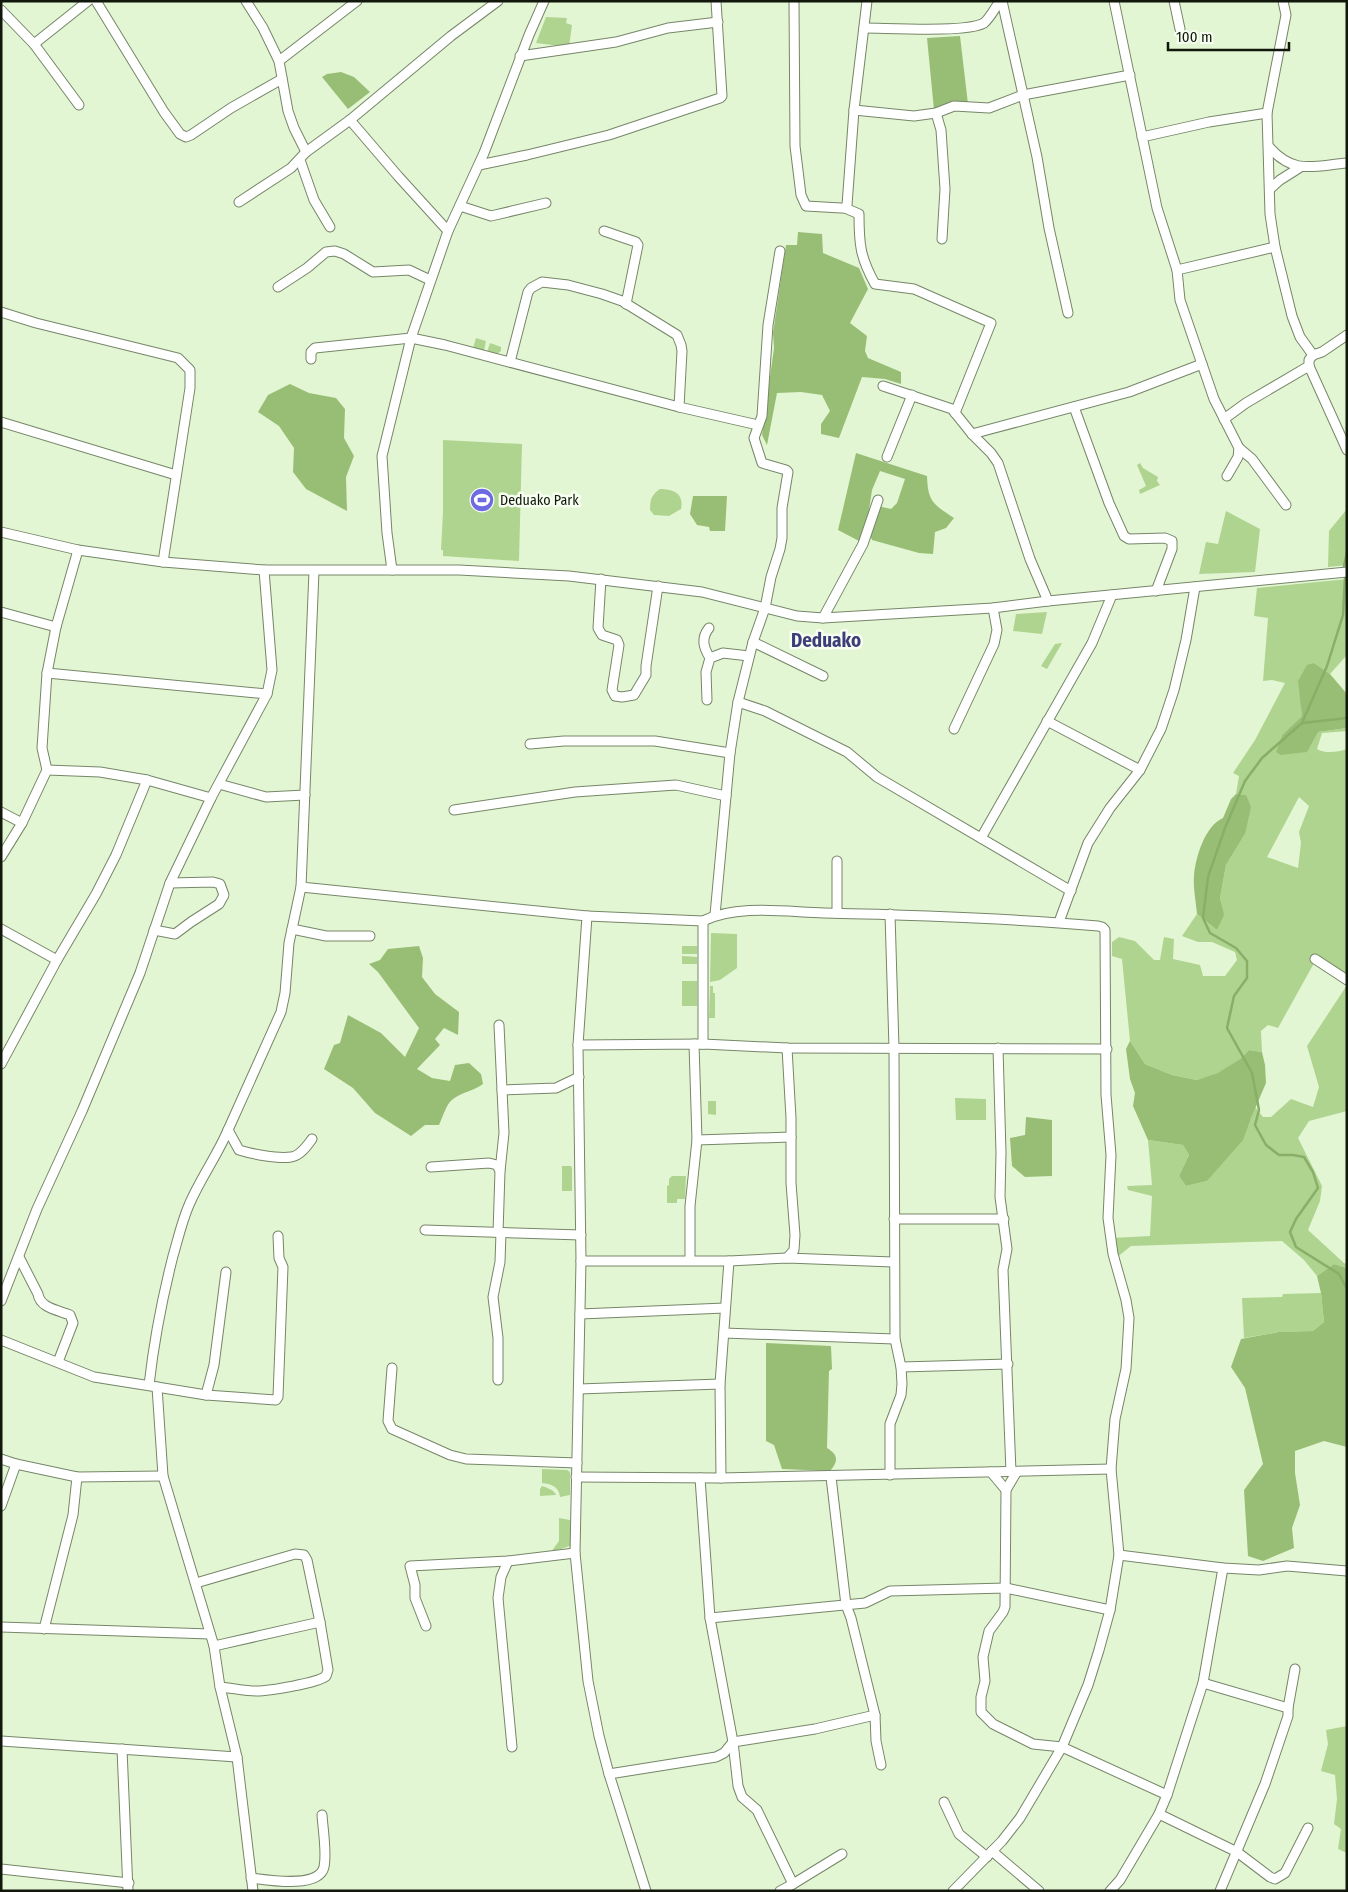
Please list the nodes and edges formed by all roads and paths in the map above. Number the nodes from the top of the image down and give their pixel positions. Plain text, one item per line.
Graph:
1 (88, 1) edge
2 (96, 1) edge
3 (246, 1) edge
4 (357, 1) edge
5 (498, 1) edge
6 (544, 1) edge
7 (716, 1) edge
8 (794, 1) edge
9 (867, 1) edge
10 (1001, 1) edge
11 (1114, 1) edge
12 (1174, 1) edge
13 (1283, 1) edge
14 (1, 10) edge
15 (718, 22) junction
16 (864, 28) junction
17 (1180, 29) dead end
18 (34, 44) junction
19 (520, 56) junction
20 (279, 61) junction
21 (1130, 75) junction
22 (282, 79) junction
23 (1023, 95) junction
24 (79, 105) dead end
25 (854, 110) junction
26 (1267, 113) junction
27 (936, 114) junction
28 (350, 120) junction
29 (1142, 138) junction
30 (1269, 147) junction
31 (306, 152) junction
32 (300, 160) junction
33 (1347, 163) edge
34 (479, 165) junction
35 (1299, 168) junction
36 (1270, 189) junction
37 (239, 202) dead end
38 (546, 203) dead end
39 (460, 206) junction
40 (845, 208) junction
41 (330, 227) dead end
42 (448, 231) junction
43 (604, 231) dead end
44 (942, 240) dead end
45 (1275, 247) junction
46 (780, 251) dead end
47 (1177, 270) junction
48 (430, 280) junction
49 (278, 287) dead end
50 (626, 304) junction
51 (1, 312) edge
52 (1068, 312) dead end
53 (1347, 335) edge
54 (411, 338) junction
55 (1313, 355) junction
56 (310, 359) dead end
57 (510, 362) junction
58 (1202, 364) junction
59 (1309, 366) junction
60 (883, 386) dead end
61 (912, 395) junction
62 (679, 407) junction
63 (1074, 407) junction
64 (956, 413) junction
65 (1224, 419) junction
66 (1, 422) edge
67 (758, 425) junction
68 (972, 434) junction
69 (1239, 448) junction
70 (1347, 450) edge
71 (887, 457) dead end
72 (176, 475) junction
73 (1227, 476) dead end
74 (878, 500) dead end
75 (1286, 505) dead end
76 (1, 532) edge
77 (78, 550) junction
78 (163, 562) junction
79 (264, 570) junction
80 (392, 570) junction
81 (314, 571) junction
82 (1347, 572) edge
83 (601, 579) junction
84 (658, 586) junction
85 (1195, 587) junction
86 (1156, 591) junction
87 (1112, 595) junction
88 (1048, 601) junction
89 (765, 608) junction
90 (993, 608) junction
91 (1, 612) edge
92 (823, 618) junction
93 (56, 627) junction
94 (709, 628) dead end
95 (752, 642) junction
96 (749, 656) junction
97 (710, 658) junction
98 (47, 673) junction
99 (823, 676) dead end
100 (267, 694) junction
101 (707, 700) dead end
102 (738, 702) junction
103 (1047, 720) junction
104 (954, 729) dead end
105 (530, 744) dead end
106 (730, 753) junction
107 (47, 770) junction
108 (1140, 770) junction
109 (147, 780) junction
110 (219, 784) junction
111 (305, 795) junction
112 (726, 796) junction
113 (211, 798) junction
114 (454, 810) dead end
115 (1, 812) edge
116 (22, 823) junction
117 (981, 838) junction
118 (1, 857) edge
119 (837, 861) dead end
120 (170, 883) junction
121 (301, 887) junction
122 (1071, 891) junction
123 (837, 913) junction
124 (890, 914) junction
125 (716, 915) junction
126 (587, 916) junction
127 (703, 921) junction
128 (1059, 922) junction
129 (1, 929) edge
130 (292, 929) junction
131 (154, 930) junction
132 (370, 936) dead end
133 (1315, 959) dead end
134 (57, 960) junction
135 (1347, 980) edge
136 (499, 1025) dead end
137 (699, 1044) junction
138 (578, 1045) junction
139 (788, 1048) junction
140 (894, 1048) junction
141 (998, 1048) junction
142 (1106, 1049) junction
143 (1, 1064) edge
144 (578, 1077) junction
145 (502, 1090) junction
146 (228, 1130) junction
147 (791, 1137) junction
148 (312, 1139) dead end
149 (697, 1140) junction
150 (431, 1167) dead end
151 (500, 1171) junction
152 (894, 1219) junction
153 (1004, 1220) junction
154 (425, 1230) dead end
155 (500, 1233) junction
156 (581, 1235) junction
157 (278, 1236) dead end
158 (19, 1256) junction
159 (787, 1258) junction
160 (690, 1260) junction
161 (581, 1261) junction
162 (729, 1261) junction
163 (894, 1262) junction
164 (226, 1272) dead end
165 (1, 1301) edge
166 (725, 1308) junction
167 (580, 1314) junction
168 (724, 1333) junction
169 (895, 1339) junction
170 (1, 1340) edge
171 (58, 1362) junction
172 (1008, 1364) junction
173 (901, 1367) junction
174 (392, 1368) dead end
175 (498, 1380) dead end
176 (720, 1384) junction
177 (153, 1386) junction
178 (578, 1389) junction
179 (206, 1395) junction
180 (1, 1459) edge
181 (576, 1463) junction
182 (16, 1464) junction
183 (1111, 1470) junction
184 (991, 1472) junction
185 (1014, 1472) junction
186 (890, 1475) junction
187 (164, 1476) junction
188 (77, 1477) junction
189 (576, 1477) junction
190 (831, 1477) junction
191 (700, 1478) junction
192 (721, 1478) junction
193 (1006, 1490) junction
194 (1, 1506) edge
195 (575, 1554) junction
196 (1120, 1555) junction
197 (508, 1561) junction
198 (1223, 1568) junction
199 (1347, 1571) edge
200 (196, 1583) junction
201 (1006, 1588) junction
202 (846, 1604) junction
203 (1110, 1610) junction
204 (710, 1618) junction
205 (320, 1622) junction
206 (426, 1626) dead end
207 (1, 1627) edge
208 (44, 1628) junction
209 (210, 1634) junction
210 (214, 1646) junction
211 (1296, 1669) dead end
212 (1203, 1683) junction
213 (220, 1687) junction
214 (1288, 1708) junction
215 (875, 1714) junction
216 (1, 1740) edge
217 (733, 1742) junction
218 (512, 1747) dead end
219 (1062, 1747) junction
220 (122, 1749) junction
221 (238, 1757) junction
222 (881, 1764) dead end
223 (609, 1774) junction
224 (1168, 1795) junction
225 (944, 1802) dead end
226 (1159, 1814) junction
227 (322, 1816) dead end
228 (1308, 1828) dead end
229 (1237, 1852) junction
230 (842, 1854) dead end
231 (990, 1854) junction
232 (1, 1869) edge
233 (251, 1878) junction
234 (793, 1884) junction
235 (129, 1887) edge
236 (253, 1891) edge
237 (646, 1891) edge
238 (780, 1891) edge
239 (954, 1891) edge
240 (1039, 1891) edge
241 (1110, 1891) edge
242 (1220, 1891) edge

1 - 18 street
2 - 22 street
3 - 20 street
4 - 20 street
5 - 28 street
6 - 19 street
7 - 15 street
8 - 40 street
9 - 16 street
10 - 16 street
10 - 23 street
11 - 21 street
12 - 17 street
13 - 26 street
14 - 18 street
15 - 19 street
15 - 34 street
16 - 25 street
18 - 24 street
19 - 34 street
20 - 22 street
21 - 23 street
21 - 29 street
22 - 31 street
23 - 27 street
23 - 52 street
25 - 27 street
25 - 40 street
26 - 29 street
26 - 30 street
27 - 44 street
28 - 31 street
28 - 42 street
29 - 47 street
30 - 35 street
30 - 36 street
31 - 32 street
32 - 37 street
32 - 41 street
33 - 35 street
34 - 39 street
35 - 36 street
36 - 45 street
38 - 39 street
39 - 42 street
40 - 64 street
42 - 48 street
43 - 50 street
45 - 47 street
45 - 55 street
46 - 67 street
47 - 58 street
48 - 49 street
48 - 54 street
50 - 57 street
50 - 62 street
51 - 72 street
53 - 55 street
54 - 56 street
54 - 57 street
54 - 80 street
55 - 59 street
57 - 62 street
58 - 63 street
58 - 65 street
59 - 65 street
59 - 70 street
60 - 61 street
61 - 64 street
61 - 71 street
62 - 67 street
63 - 68 street
63 - 86 street
64 - 68 street
65 - 69 street
66 - 72 street
67 - 89 street
68 - 88 street
69 - 73 street
69 - 75 street
72 - 78 street
74 - 92 street
76 - 77 street
77 - 78 street
77 - 93 street
78 - 79 street
79 - 81 street
79 - 100 street
80 - 81 street
80 - 83 street
81 - 111 street
82 - 85 street
83 - 84 street
83 - 84 street
84 - 89 street
85 - 86 street
85 - 108 street
86 - 87 street
87 - 88 street
87 - 103 street
88 - 90 street
89 - 92 street
89 - 95 street
90 - 92 street
90 - 104 street
91 - 93 street
93 - 98 street
94 - 97 street
95 - 96 street
95 - 99 street
96 - 97 street
96 - 102 street
97 - 101 street
98 - 100 street
98 - 107 street
100 - 110 street
102 - 106 street
102 - 117 street
103 - 108 street
103 - 117 street
105 - 106 street
106 - 112 street
107 - 109 street
107 - 116 street
108 - 122 street
109 - 113 street
109 - 134 street
110 - 111 street
110 - 113 street
111 - 121 street
112 - 114 street
112 - 125 street
113 - 120 street
115 - 116 street
116 - 118 street
117 - 122 street
119 - 123 street
120 - 131 street
120 - 131 street
121 - 126 street
121 - 130 street
122 - 128 street
123 - 124 street
123 - 125 street
124 - 128 street
124 - 140 street
125 - 127 street
126 - 127 street
126 - 138 street
127 - 137 street
128 - 142 street
129 - 134 street
130 - 132 street
130 - 146 street
131 - 158 street
133 - 135 street
134 - 143 street
136 - 145 street
137 - 138 street
137 - 139 street
137 - 149 street
138 - 144 street
139 - 140 street
139 - 147 street
140 - 141 street
140 - 152 street
141 - 142 street
141 - 153 street
142 - 183 street
144 - 145 street
144 - 156 street
145 - 151 street
146 - 148 street
146 - 177 street
147 - 149 street
147 - 159 street
149 - 160 street
150 - 151 street
151 - 155 street
152 - 153 street
152 - 163 street
153 - 172 street
154 - 155 street
155 - 156 street
155 - 175 street
156 - 161 street
157 - 179 street
158 - 165 street
158 - 171 street
159 - 162 street
159 - 163 street
160 - 161 street
160 - 162 street
161 - 167 street
162 - 166 street
163 - 169 street
164 - 179 street
166 - 167 street
166 - 168 street
167 - 178 street
168 - 169 street
168 - 176 street
169 - 173 street
170 - 171 street
171 - 177 street
172 - 173 street
172 - 185 street
173 - 186 street
174 - 181 street
176 - 178 street
176 - 192 street
177 - 179 street
177 - 187 street
178 - 181 street
180 - 182 street
181 - 189 street
182 - 188 street
182 - 194 street
183 - 185 street
183 - 196 street
184 - 185 street
184 - 186 street
184 - 193 street
185 - 193 street
186 - 190 street
187 - 188 street
187 - 200 street
188 - 208 street
189 - 191 street
189 - 195 street
190 - 192 street
190 - 202 street
191 - 192 street
191 - 204 street
193 - 201 street
195 - 197 street
195 - 223 street
196 - 198 street
196 - 203 street
197 - 206 street
197 - 218 street
198 - 199 street
198 - 212 street
200 - 205 street
200 - 209 street
201 - 202 street
201 - 203 street
201 - 219 street
202 - 204 street
202 - 215 street
203 - 219 street
204 - 217 street
205 - 210 street
205 - 213 street
207 - 208 street
208 - 209 street
209 - 210 street
210 - 213 street
211 - 214 street
212 - 214 street
212 - 224 street
213 - 221 street
214 - 229 street
215 - 217 street
215 - 222 street
216 - 220 street
217 - 223 street
217 - 234 street
219 - 224 street
219 - 231 street
220 - 221 street
220 - 235 street
221 - 233 street
223 - 237 street
224 - 226 street
225 - 231 street
226 - 229 street
226 - 241 street
227 - 233 street
228 - 229 street
229 - 242 street
230 - 234 street
231 - 239 street
231 - 240 street
232 - 235 street
233 - 236 street
234 - 238 street

